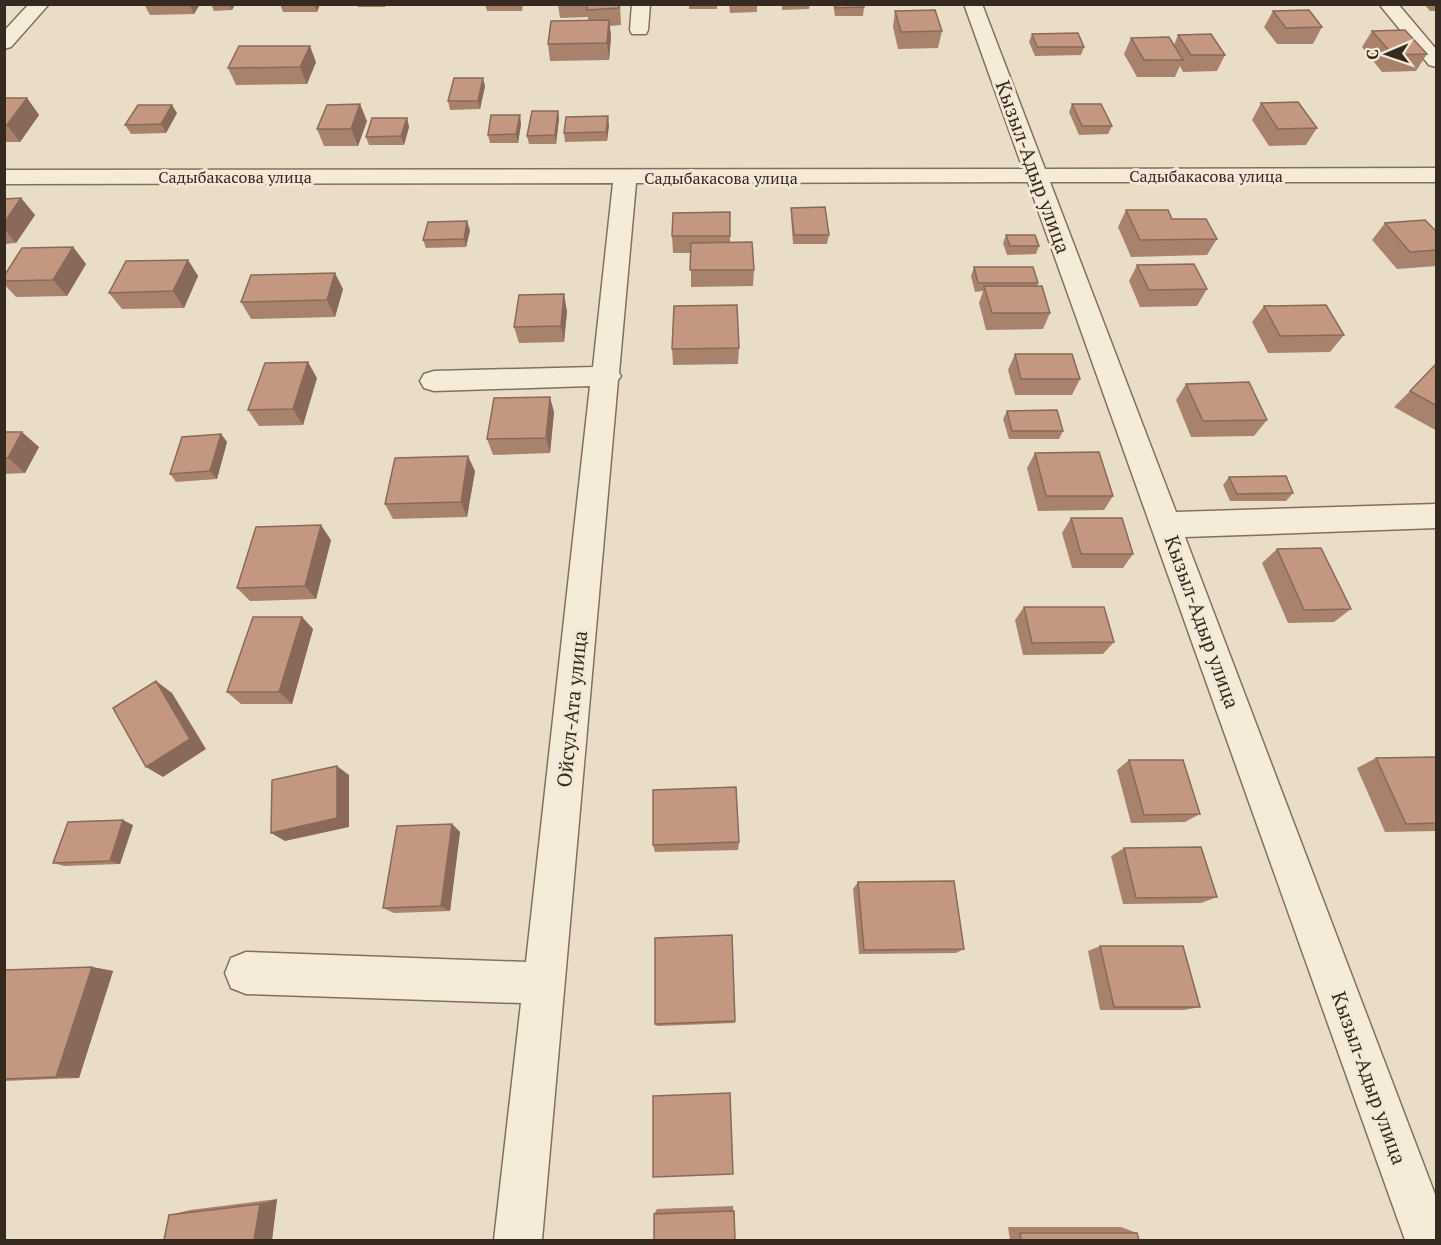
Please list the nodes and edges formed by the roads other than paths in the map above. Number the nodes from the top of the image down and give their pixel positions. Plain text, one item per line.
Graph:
1 (40, 4) edge
2 (641, 4) edge
3 (973, 4) edge
4 (1388, 4) edge
5 (639, 30) dead end
6 (4, 43) edge
7 (1437, 61) edge
8 (1437, 175) edge
9 (4, 177) edge
10 (1036, 177) junction
11 (625, 178) junction
12 (607, 376) junction
13 (434, 381) dead end
14 (1437, 516) edge
15 (1166, 525) junction
16 (246, 973) dead end
17 (544, 983) junction
18 (518, 1240) edge
19 (1429, 1240) edge

1 - 6 street
2 - 5 street
3 - 10 street, Кызыл-Адыр улица
4 - 7 street
8 - 10 street, Садыбакасова улица
9 - 11 street, Садыбакасова улица
10 - 11 street, Садыбакасова улица
10 - 15 street, Кызыл-Адыр улица
11 - 12 street, Ойсул-Ата улица
12 - 13 street
12 - 17 street, Ойсул-Ата улица
14 - 15 street
15 - 19 street, Кызыл-Адыр улица
16 - 17 street
17 - 18 street, Ойсул-Ата улица

